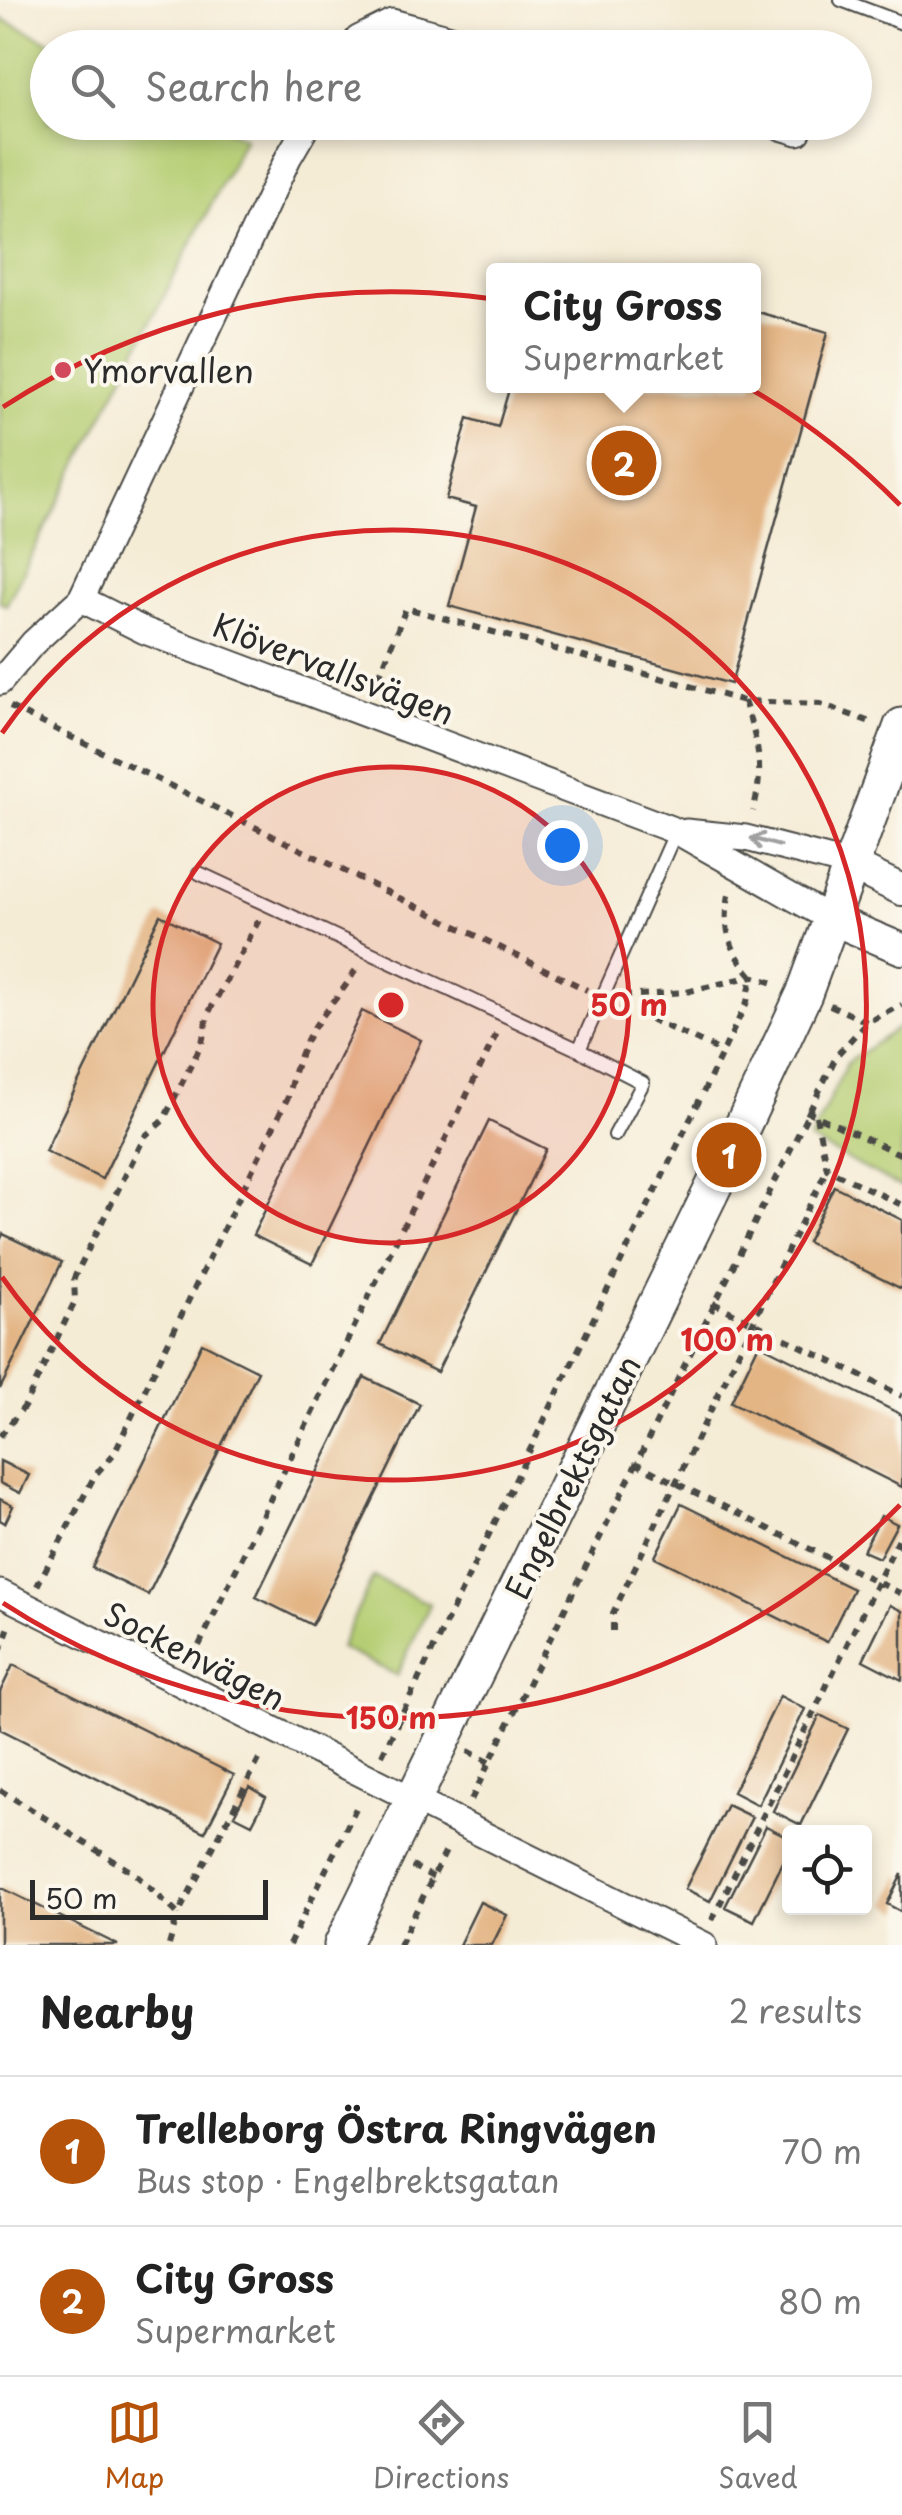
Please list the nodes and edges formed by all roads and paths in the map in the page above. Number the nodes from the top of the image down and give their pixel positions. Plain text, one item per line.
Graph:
1 (842, 0) edge
2 (902, 24) edge
3 (376, 30) edge
4 (421, 30) edge
5 (298, 140) edge
6 (81, 599) junction
7 (0, 682) edge
8 (744, 701) junction
9 (0, 702) edge
10 (364, 714) junction
11 (901, 730) edge
12 (676, 831) junction
13 (746, 838) junction
14 (736, 864) junction
15 (851, 865) junction
16 (199, 873) dead end
17 (902, 890) edge
18 (267, 905) junction
19 (831, 919) junction
20 (902, 949) edge
21 (364, 952) junction
22 (752, 976) junction
23 (804, 994) junction
24 (602, 997) junction
25 (902, 1005) edge
26 (506, 1017) junction
27 (867, 1022) junction
28 (578, 1050) junction
29 (723, 1052) junction
30 (806, 1111) junction
31 (816, 1116) junction
32 (615, 1136) dead end
33 (902, 1155) edge
34 (828, 1169) junction
35 (902, 1205) edge
36 (640, 1223) junction
37 (650, 1228) dead end
38 (713, 1303) junction
39 (754, 1323) junction
40 (902, 1396) edge
41 (0, 1436) edge
42 (635, 1462) junction
43 (676, 1482) junction
44 (902, 1532) edge
45 (878, 1582) junction
46 (0, 1593) edge
47 (902, 1594) edge
48 (28, 1604) junction
49 (614, 1630) dead end
50 (181, 1684) junction
51 (274, 1732) junction
52 (370, 1780) junction
53 (0, 1790) edge
54 (413, 1802) junction
55 (459, 1824) junction
56 (178, 1914) junction
57 (702, 1944) edge
58 (169, 1945) edge
59 (289, 1945) edge
60 (342, 1945) edge
61 (400, 1945) edge

1 - 2 lane
3 - 4 street
5 - 6 street
6 - 7 street
6 - 10 street, Klövervallsvägen
8 - 10 path
8 - 11 path
8 - 13 path
9 - 24 path
10 - 12 street, Klövervallsvägen
11 - 15 main road, Engelbrektsgatan
12 - 13 street, Klövervallsvägen
12 - 14 street, Klövervallsvägen
12 - 24 lane
15 -> 13 street, Klövervallsvägen
14 - 19 street, Klövervallsvägen
14 - 22 path
15 - 17 street
15 - 19 main road, Engelbrektsgatan
16 - 18 lane
18 - 21 lane
18 - 41 path
19 - 20 street
19 - 23 main road, Engelbrektsgatan
21 - 26 lane
21 - 48 path
22 - 23 path
22 - 24 path
22 - 29 path
23 - 27 path
23 - 54 main road, Engelbrektsgatan
24 - 28 lane
24 - 29 path
25 - 27 path
26 - 28 lane
26 - 50 path
27 - 30 path
28 - 32 lane
29 - 36 path
30 - 31 path
30 - 38 path
31 - 33 path
31 - 34 path
34 - 35 path
34 - 39 path
36 - 37 path
36 - 52 path
38 - 39 path
38 - 42 path
39 - 40 path
39 - 43 path
42 - 43 path
42 - 55 path
43 - 45 path
43 - 49 path
44 - 45 path
45 - 47 path
45 - 57 path
46 - 48 street, Sockenvägen
48 - 50 street, Sockenvägen
50 - 51 street, Sockenvägen
51 - 52 street, Sockenvägen
51 - 56 path
52 - 54 street, Sockenvägen
52 - 59 path
53 - 56 path
54 - 55 street, Sockenvägen
54 - 60 main road, Engelbrektsgatan
55 - 57 street, Sockenvägen
55 - 61 path
56 - 58 path

